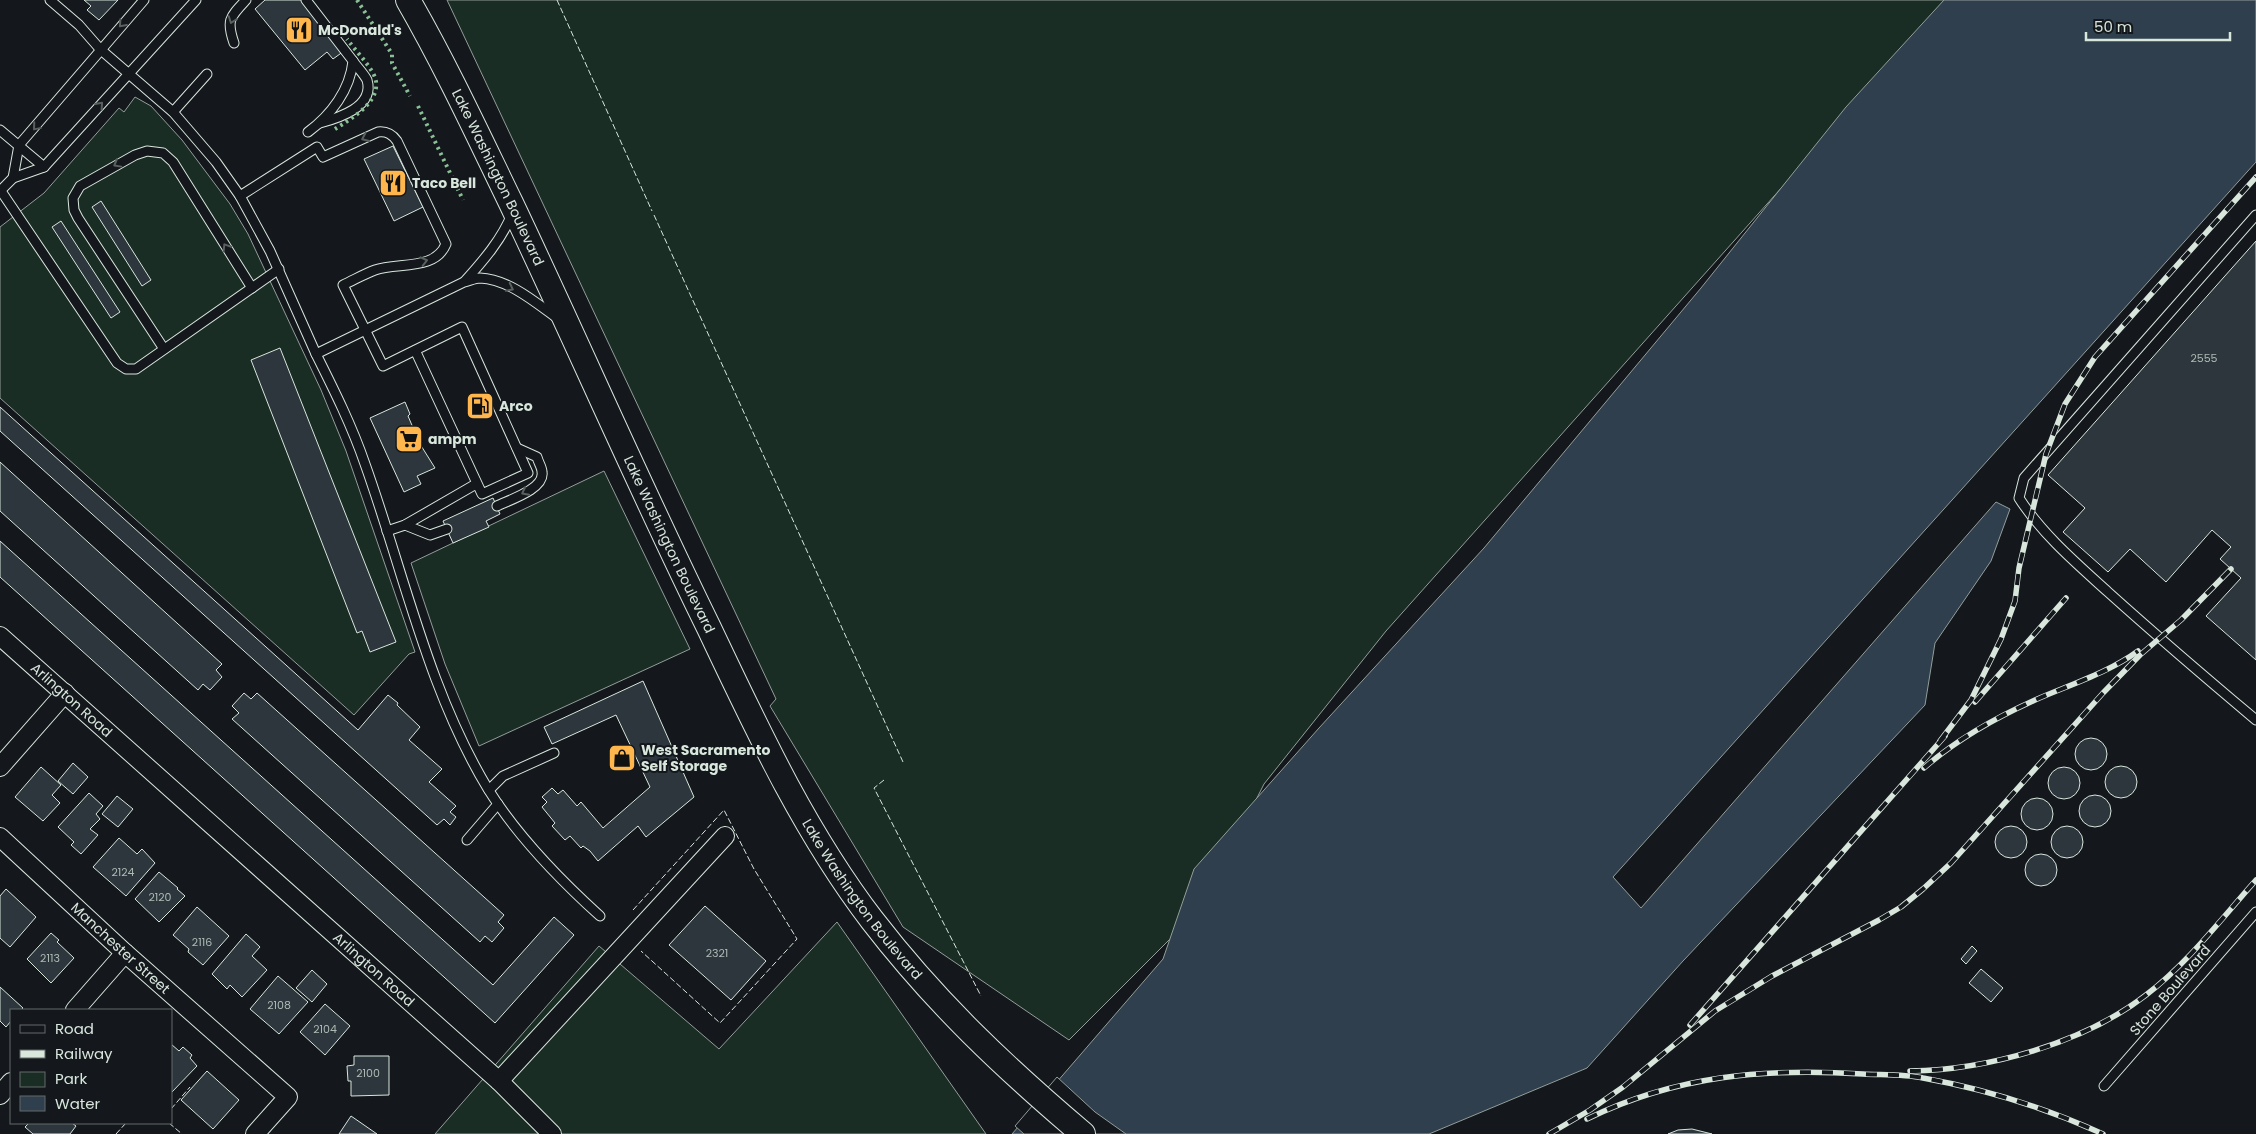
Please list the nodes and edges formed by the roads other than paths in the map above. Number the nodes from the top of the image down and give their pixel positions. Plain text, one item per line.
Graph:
1 (50, 0) edge
2 (144, 0) edge
3 (196, 0) edge
4 (246, 0) edge
5 (306, 0) edge
6 (408, 0) edge
7 (234, 43) dead end
8 (100, 49) junction
9 (353, 61) junction
10 (128, 73) junction
11 (207, 74) dead end
12 (173, 112) junction
13 (320, 123) junction
14 (0, 130) edge
15 (308, 132) dead end
16 (20, 145) junction
17 (44, 167) junction
18 (13, 178) junction
19 (0, 191) edge
20 (240, 196) junction
21 (514, 209) junction
22 (2256, 215) edge
23 (279, 269) junction
24 (464, 282) junction
25 (252, 288) junction
26 (569, 327) junction
27 (366, 329) junction
28 (164, 349) junction
29 (415, 350) junction
30 (316, 354) junction
31 (517, 448) junction
32 (476, 484) junction
33 (497, 506) dead end
34 (405, 525) junction
35 (447, 529) dead end
36 (387, 531) junction
37 (0, 636) edge
38 (65, 694) junction
39 (2256, 720) edge
40 (554, 753) dead end
41 (0, 767) edge
42 (489, 790) junction
43 (498, 804) junction
44 (725, 836) dead end
45 (0, 837) edge
46 (467, 840) dead end
47 (2256, 912) edge
48 (600, 916) dead end
49 (125, 953) junction
50 (76, 1009) edge
51 (499, 1081) junction
52 (10, 1083) edge
53 (2104, 1086) dead end
54 (0, 1095) edge
55 (255, 1134) edge
56 (552, 1134) edge
57 (1083, 1134) edge

1 - 8 lane
2 -> 8 lane
3 - 10 lane
4 -> 7 lane
5 - 9 lane
6 - 21 main road, Lake Washington Boulevard
8 - 10 lane
8 -> 16 lane
9 - 13 lane
9 - 13 lane
10 - 12 lane
17 -> 10 lane
11 - 12 lane
12 - 20 lane
13 - 15 lane
14 - 16 lane
16 - 17 lane
16 - 18 lane
17 - 18 lane
18 - 19 lane
19 - 28 lane
20 - 23 lane
27 -> 20 lane
21 - 24 lane
21 - 26 main road, Lake Washington Boulevard
22 - 39 lane
23 - 25 lane
23 - 30 lane
24 -> 26 lane
24 - 27 lane
25 - 28 lane
25 -> 28 lane
26 - 57 main road, Lake Washington Boulevard
27 - 29 lane
27 - 30 lane
29 - 31 lane
29 - 32 lane
30 - 36 lane
31 - 32 lane
31 -> 33 lane
32 - 34 lane
34 - 35 lane
34 - 36 lane
36 - 42 lane
37 - 38 street, Arlington Road
38 - 41 street
38 - 51 street, Arlington Road
40 - 42 lane
42 - 43 lane
43 - 46 lane
43 - 48 lane
44 - 51 street
45 - 49 street, Manchester Street
47 - 53 lane, Stone Boulevard
49 - 50 street
49 - 55 street, Manchester Street
51 - 56 street, Arlington Road
52 - 54 street

